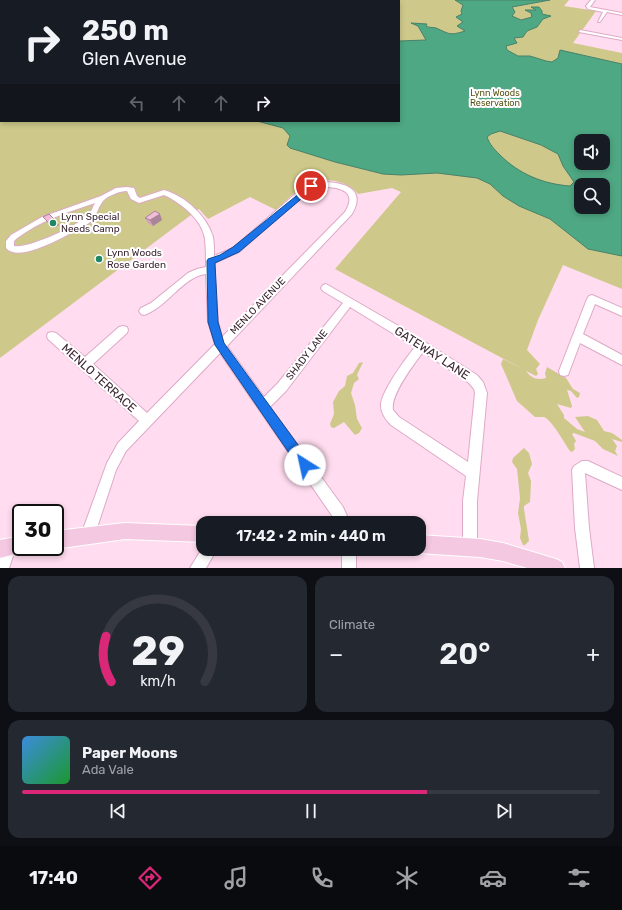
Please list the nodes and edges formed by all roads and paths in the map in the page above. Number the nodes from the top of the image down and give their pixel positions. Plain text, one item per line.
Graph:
1 (593, 0) edge
2 (605, 12) junction
3 (622, 14) edge
4 (598, 21) dead end
5 (580, 31) dead end
6 (621, 39) edge
7 (617, 44) dead end
8 (101, 198) junction
9 (211, 265) junction
10 (326, 288) dead end
11 (349, 302) junction
12 (144, 311) dead end
13 (622, 312) edge
14 (123, 330) dead end
15 (52, 336) dead end
16 (577, 336) junction
17 (220, 345) junction
18 (422, 346) junction
19 (622, 360) edge
20 (85, 364) junction
21 (564, 371) dead end
22 (263, 406) junction
23 (147, 421) junction
24 (472, 472) junction
25 (622, 484) edge
26 (340, 516) edge
27 (196, 534) edge
28 (88, 535) junction
29 (64, 539) edge
30 (426, 544) edge
31 (10, 547) edge
32 (470, 547) junction
33 (205, 556) edge
34 (349, 556) edge
35 (2, 568) edge
36 (197, 568) edge
37 (349, 568) edge
38 (556, 568) edge
39 (587, 568) edge

1 - 2 street
2 - 3 street
2 - 4 street
5 - 6 street
6 - 7 street
8 - 8 street
8 - 9 street
9 - 12 street
9 - 17 street
9 - 17 street, MENLO AVENUE
10 - 11 street, GATEWAY LANE
11 - 18 street, GATEWAY LANE
11 - 22 street, SHADY LANE
13 - 16 street
14 - 20 street
15 - 20 street, MENLO TERRACE
16 - 19 street
16 - 21 street
17 - 22 street
17 - 23 street, MENLO AVENUE
18 - 24 street, GATEWAY LANE
18 - 24 street
20 - 23 street, MENLO TERRACE
22 - 26 street
23 - 28 street, MENLO AVENUE
24 - 32 street, GATEWAY LANE
25 - 39 street
27 - 28 main road
28 - 29 main road
30 - 32 main road
31 - 35 street
32 - 38 main road
33 - 36 street
34 - 37 street

